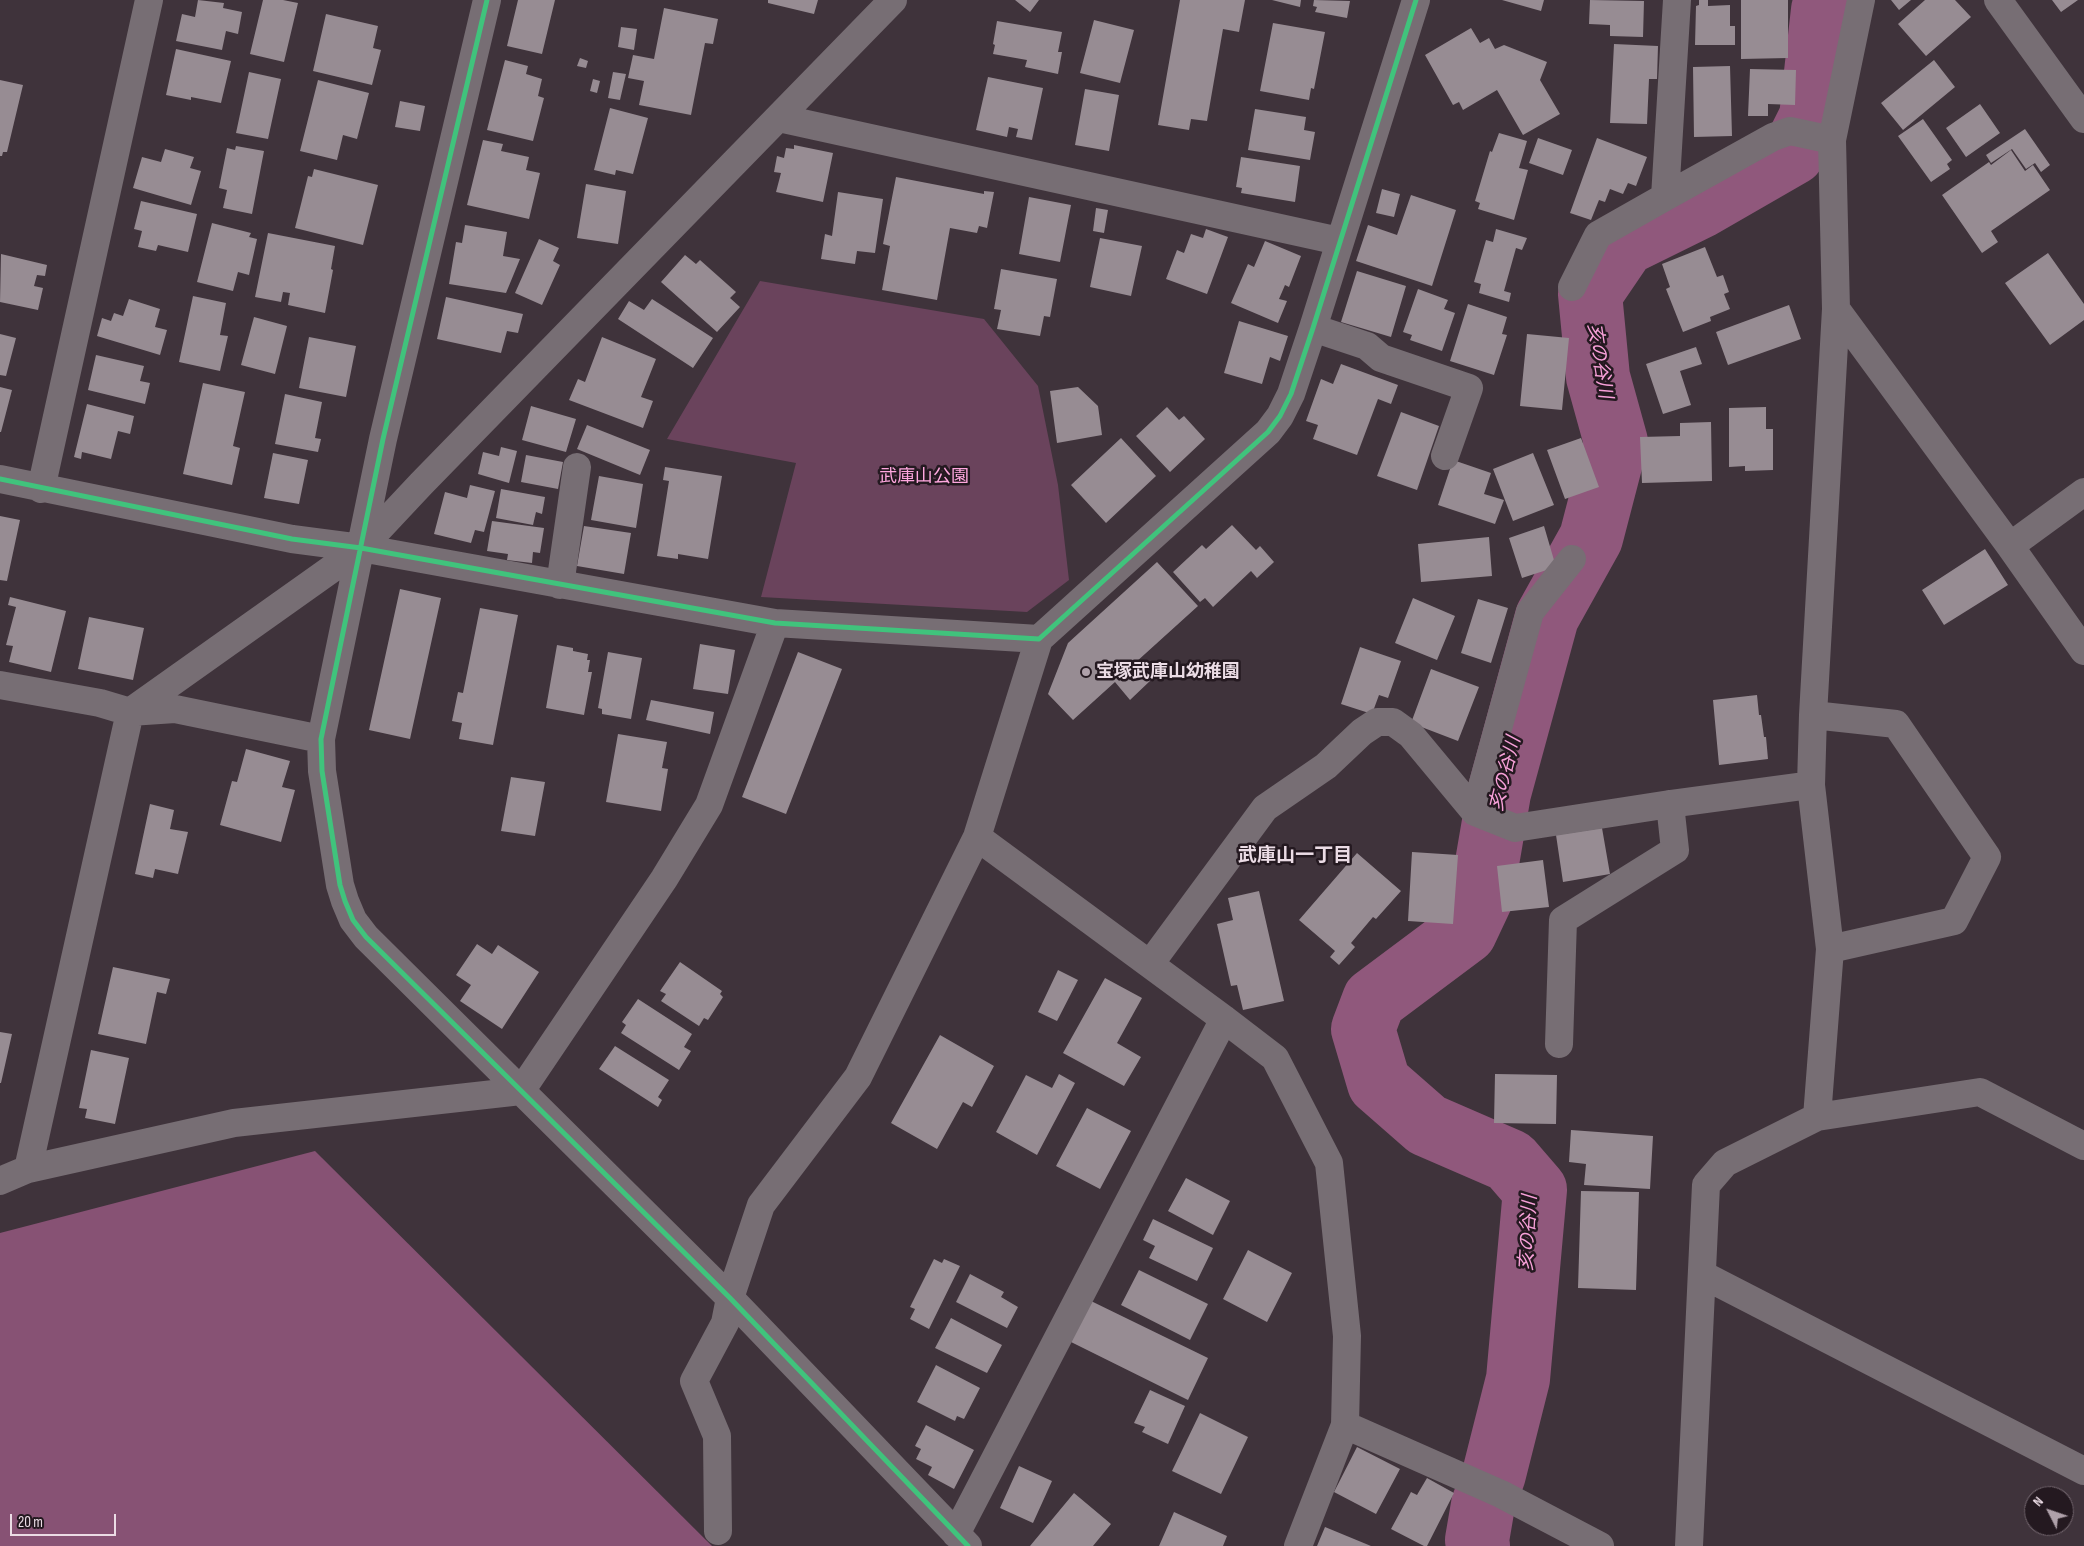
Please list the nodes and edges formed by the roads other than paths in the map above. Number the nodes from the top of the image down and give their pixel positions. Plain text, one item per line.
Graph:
1 (149, 0) edge
2 (487, 0) edge
3 (894, 0) edge
4 (1416, 0) edge
5 (1677, 0) edge
6 (1861, 0) edge
7 (1998, 0) edge
8 (779, 118) junction
9 (2084, 119) edge
10 (1825, 139) junction
11 (1665, 197) junction
12 (1339, 241) junction
13 (1572, 288) dead end
14 (1836, 309) junction
15 (1313, 328) junction
16 (1445, 456) dead end
17 (577, 466) dead end
18 (0, 479) edge
19 (41, 489) junction
20 (2084, 492) edge
21 (2010, 546) junction
22 (361, 548) junction
23 (1572, 559) dead end
24 (560, 585) junction
25 (775, 623) junction
26 (1039, 639) junction
27 (2084, 651) edge
28 (0, 685) edge
29 (130, 712) junction
30 (1813, 715) junction
31 (321, 739) junction
32 (1811, 785) junction
33 (1670, 804) junction
34 (1475, 812) junction
35 (977, 837) junction
36 (1830, 949) junction
37 (1150, 964) junction
38 (1224, 1018) junction
39 (1559, 1044) dead end
40 (521, 1092) junction
41 (1817, 1117) junction
42 (2084, 1146) edge
43 (28, 1169) junction
44 (0, 1181) edge
45 (1703, 1275) junction
46 (730, 1298) junction
47 (1346, 1425) junction
48 (2084, 1471) edge
49 (718, 1531) dead end
50 (962, 1540) edge
51 (1298, 1546) edge
52 (1600, 1546) edge
53 (1689, 1546) edge

1 - 19 street
2 - 22 street
3 - 8 street
4 - 12 street
5 - 11 street
6 - 10 street
7 - 9 street
8 - 12 street
8 - 22 street
10 - 11 street
10 - 14 street
11 - 13 street
12 - 15 street
14 - 21 street
14 - 30 street
15 - 16 street
15 - 26 street
17 - 24 street
18 - 19 street
19 - 22 street
20 - 21 street
21 - 27 street
22 - 24 street
22 - 29 street
22 - 31 street
23 - 34 street
24 - 25 street
25 - 26 street
25 - 40 street
26 - 35 street
28 - 29 street
29 - 31 street
29 - 43 street
30 - 32 street
30 - 36 street
31 - 40 street
32 - 33 street
32 - 36 street
33 - 34 street
33 - 39 street
34 - 37 street
35 - 37 street
35 - 46 street
36 - 41 street
37 - 38 street
38 - 47 street
38 - 50 street
40 - 43 street
40 - 46 street
41 - 42 street
41 - 45 street
43 - 44 street
45 - 48 street
45 - 53 street
46 - 49 street
46 - 50 street
47 - 51 street
47 - 52 street

